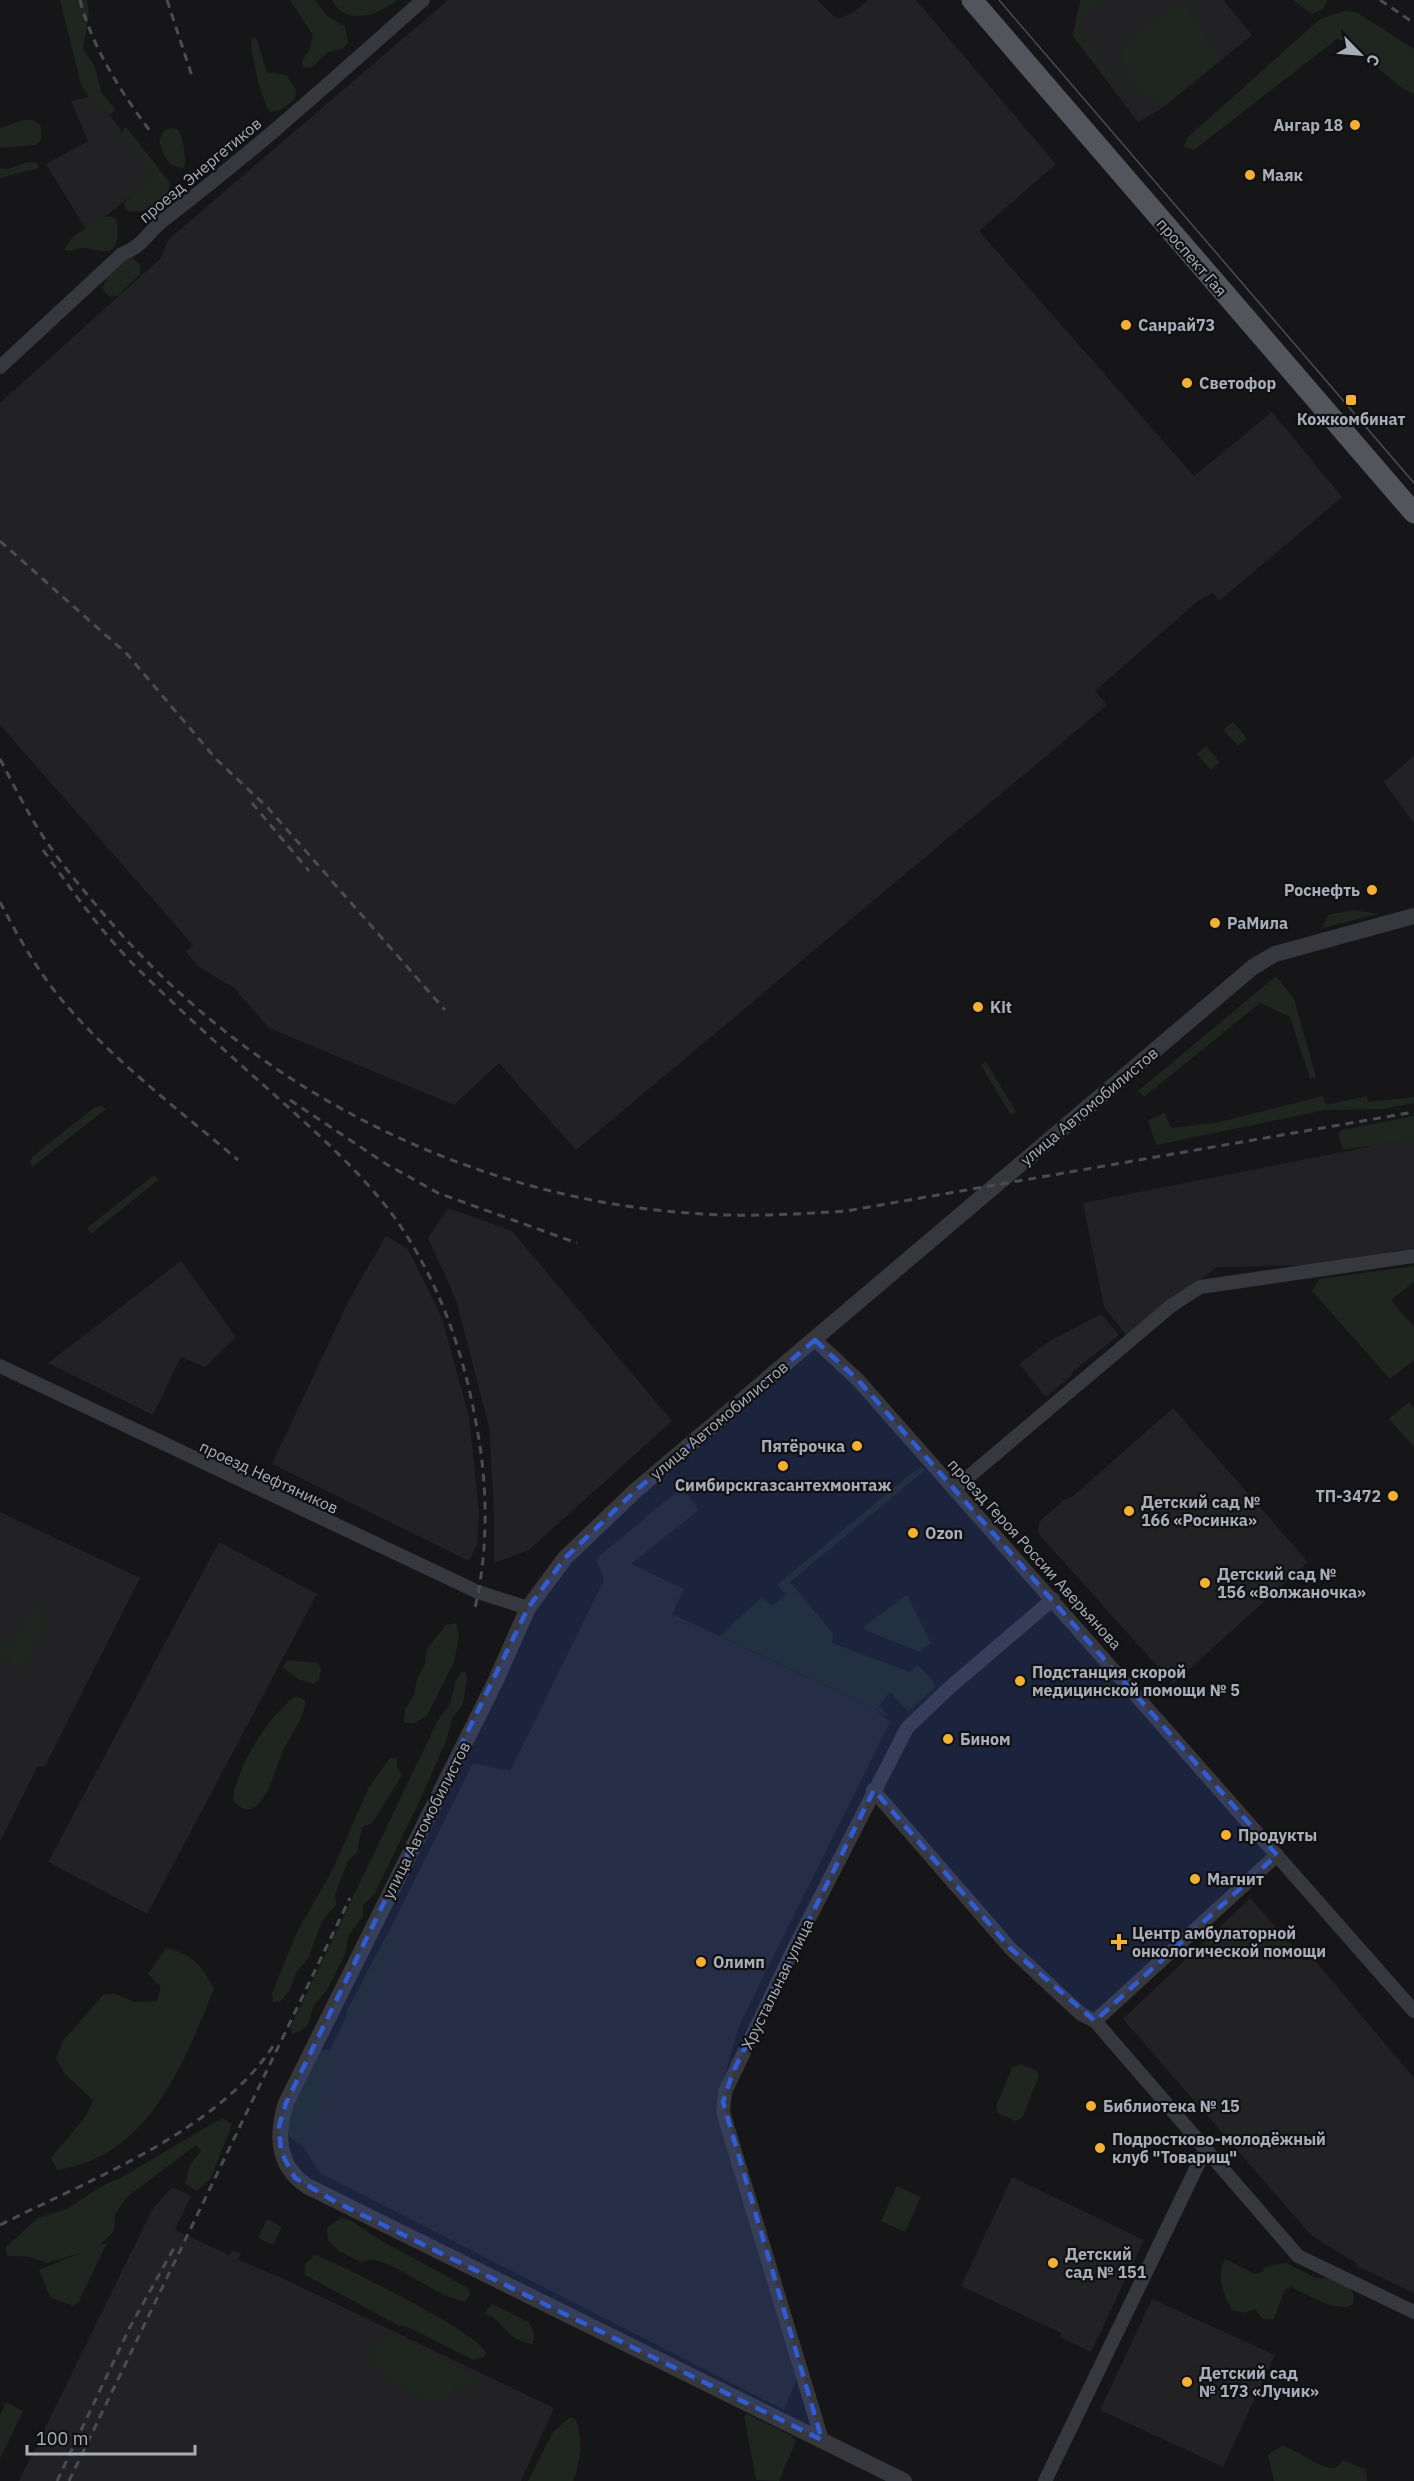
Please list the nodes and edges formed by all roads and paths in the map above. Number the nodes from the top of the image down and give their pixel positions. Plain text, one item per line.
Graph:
1 (423, 0) edge
2 (972, 0) edge
3 (0, 367) edge
4 (1414, 513) edge
5 (1414, 916) edge
6 (1414, 1256) edge
7 (815, 1340) junction
8 (0, 1366) edge
9 (954, 1489) junction
10 (1053, 1599) junction
11 (528, 1608) junction
12 (873, 1790) junction
13 (1277, 1855) junction
14 (1414, 2011) edge
15 (1095, 2021) junction
16 (1205, 2150) junction
17 (1414, 2312) edge
18 (822, 2440) junction
19 (904, 2481) edge
20 (1045, 2481) edge

1 - 3 street, проезд Энергетиков
2 - 4 main road, проспект Гая
5 - 7 street, улица Автомобилистов
6 - 9 street
7 - 9 street, проезд Героя России Аверьянова
7 - 11 street, улица Автомобилистов
8 - 11 street, проезд Нефтяников
9 - 10 street, проезд Героя России Аверьянова
10 - 12 street, Хрустальная улица
10 - 13 street, проезд Героя России Аверьянова
11 - 18 street, улица Автомобилистов
12 - 15 street
12 - 18 street, Хрустальная улица
13 - 14 street, проезд Героя России Аверьянова
13 - 15 street
15 - 16 street
16 - 17 street
16 - 20 street
18 - 19 street

